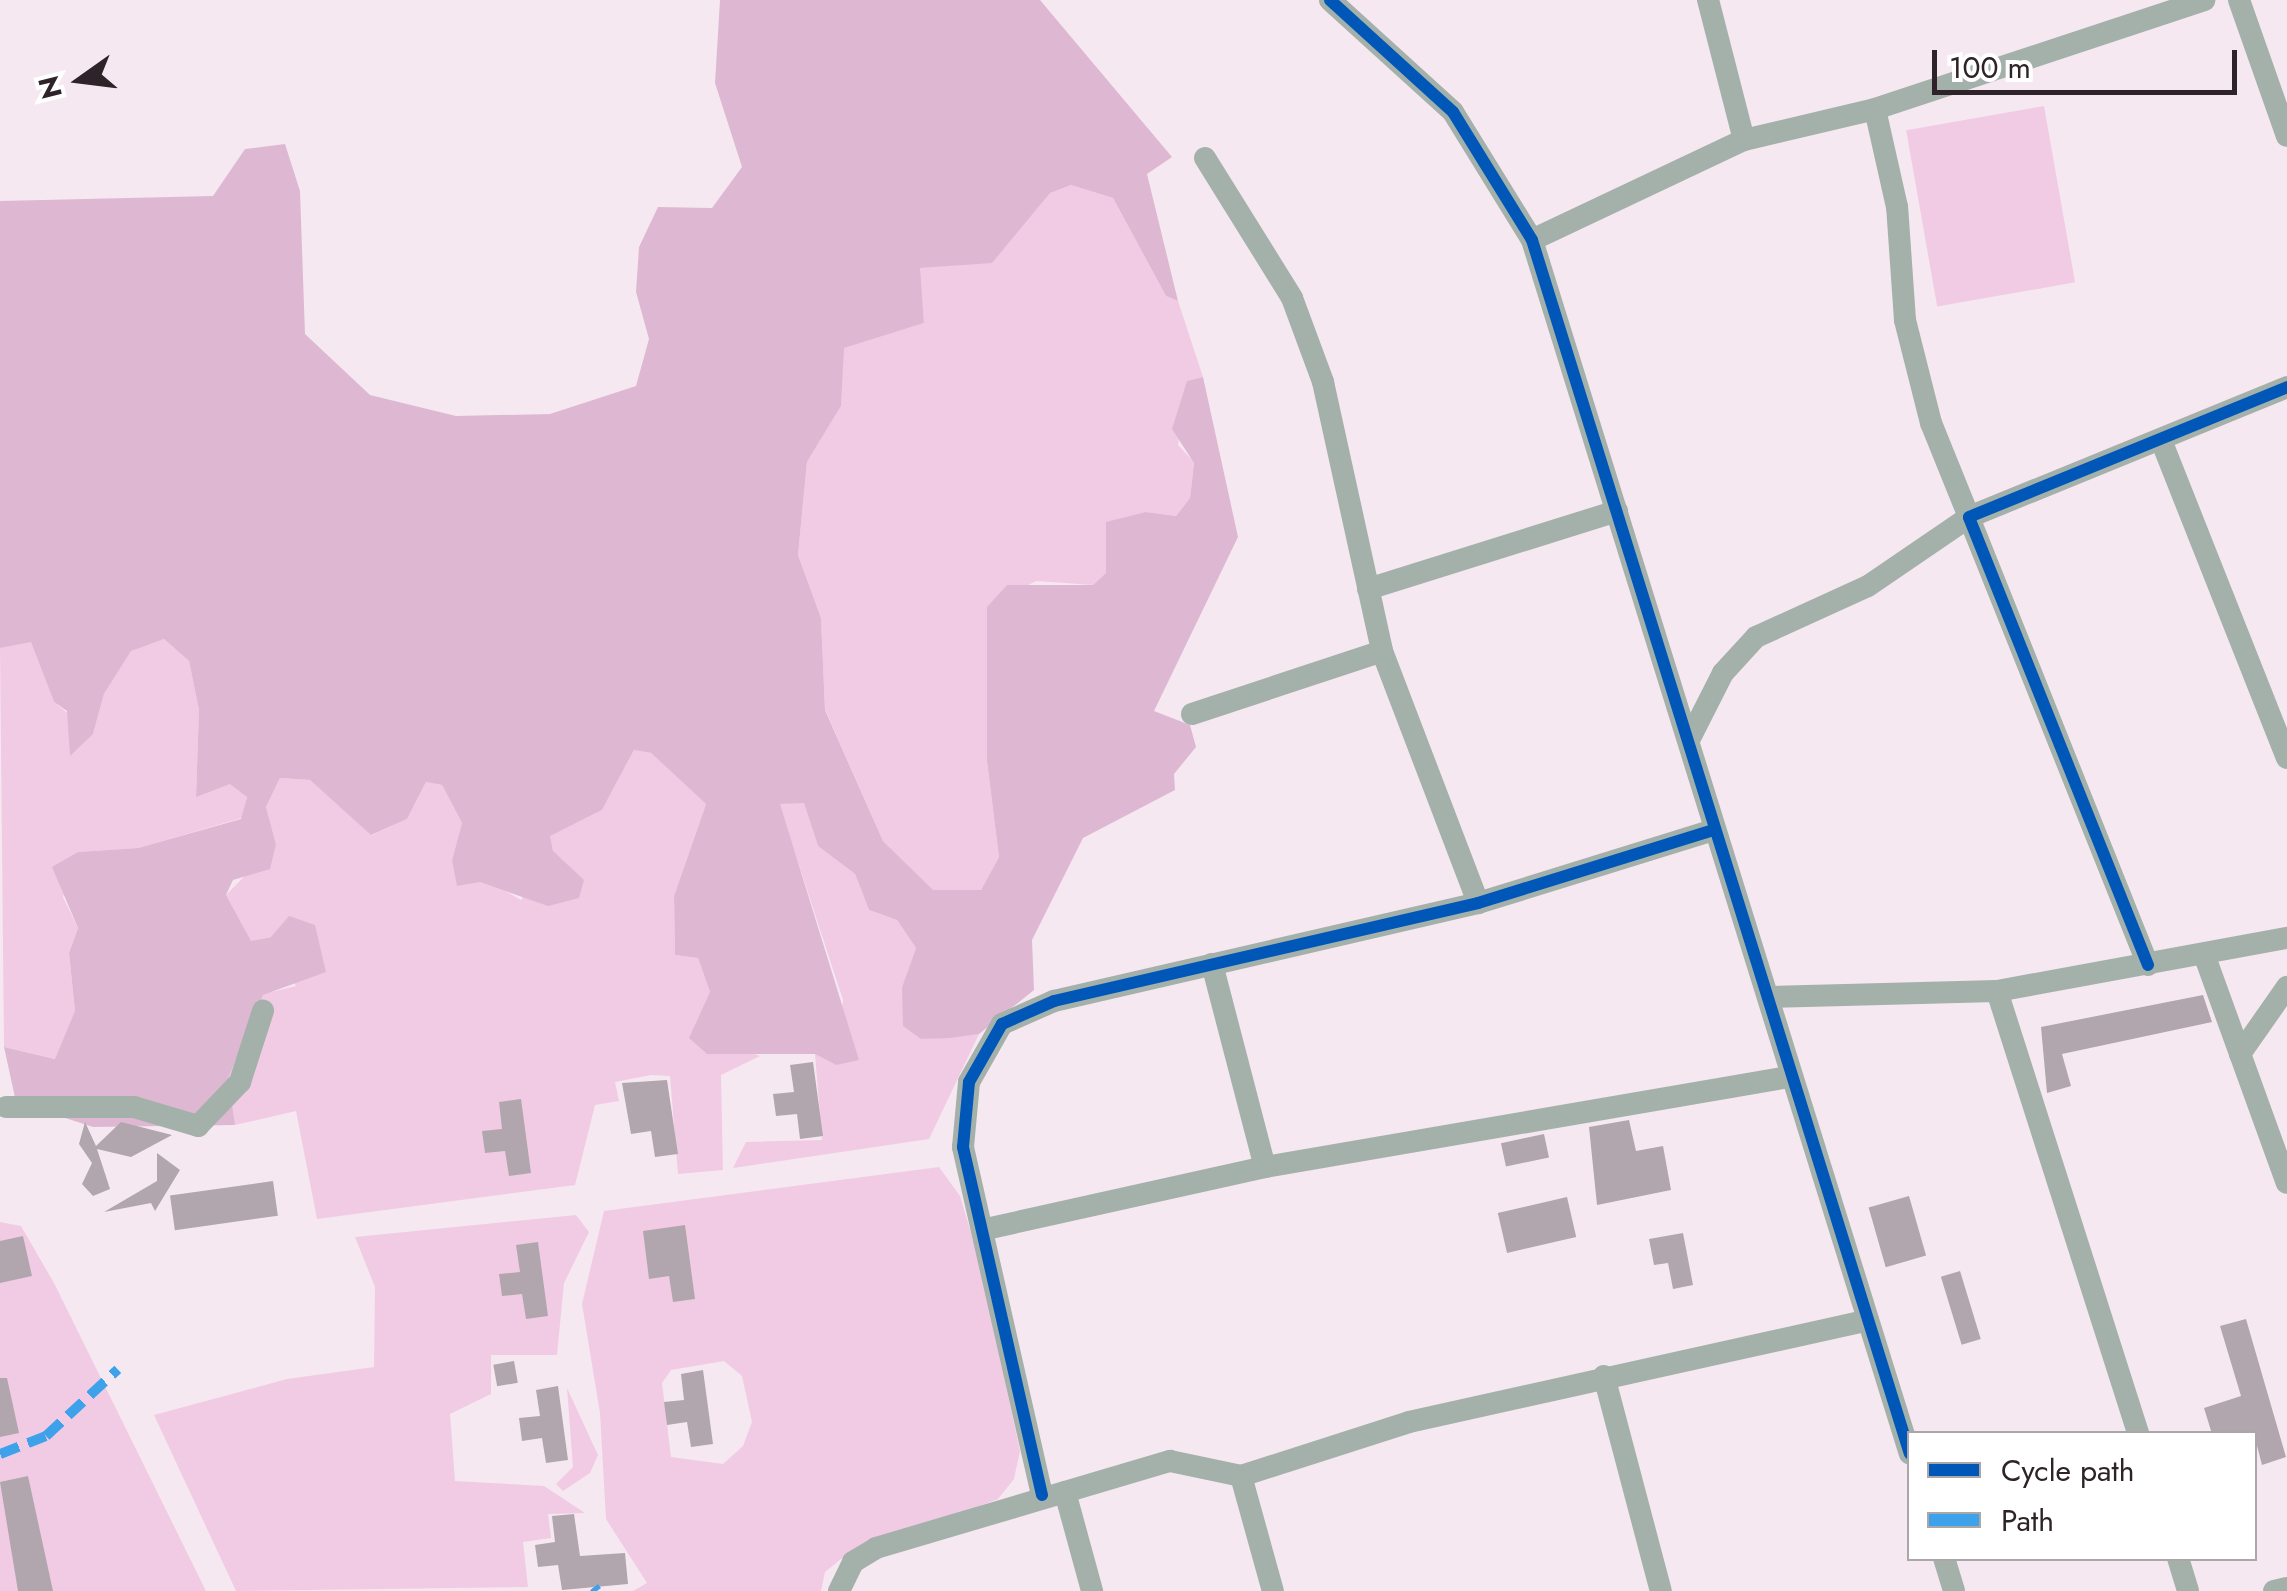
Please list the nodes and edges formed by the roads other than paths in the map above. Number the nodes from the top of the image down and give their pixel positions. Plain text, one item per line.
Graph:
1 (1330, 0) edge
2 (1708, 0) edge
3 (2204, 0) edge
4 (2239, 0) edge
5 (2276, 71) edge
6 (1875, 109) junction
7 (2287, 136) edge
8 (1744, 140) junction
9 (1205, 158) dead end
10 (1532, 240) junction
11 (2287, 388) edge
12 (2161, 440) junction
13 (1618, 512) junction
14 (1969, 517) junction
15 (1368, 588) junction
16 (1382, 652) junction
17 (1192, 714) dead end
18 (1690, 740) junction
19 (2284, 744) edge
20 (1711, 832) junction
21 (1478, 903) junction
22 (2287, 938) edge
23 (2205, 957) junction
24 (1212, 964) junction
25 (2148, 965) junction
26 (2287, 987) edge
27 (1997, 991) junction
28 (1768, 996) junction
29 (263, 1011) dead end
30 (2240, 1054) junction
31 (1788, 1077) junction
32 (6, 1107) dead end
33 (1265, 1167) junction
34 (2287, 1183) edge
35 (986, 1230) junction
36 (1866, 1321) junction
37 (1604, 1376) junction
38 (2137, 1431) edge
39 (1907, 1445) edge
40 (1241, 1476) junction
41 (1054, 1494) junction
42 (1945, 1561) edge
43 (2179, 1561) edge
44 (2287, 1588) edge
45 (838, 1591) edge
46 (1092, 1591) edge
47 (1273, 1591) edge
48 (1661, 1591) edge
49 (1954, 1591) edge
50 (2188, 1591) edge
51 (2274, 1591) edge

1 - 10 street
2 - 8 street
3 - 6 street
4 - 5 street
5 - 7 street
6 - 8 street
6 - 14 street
8 - 10 street
9 - 15 street
10 - 13 street
11 - 12 street
12 - 14 street
12 - 19 street
13 - 15 street
13 - 18 street
14 - 18 street
14 - 25 street
15 - 16 street
16 - 17 street
16 - 21 street
18 - 20 street
20 - 21 street
20 - 28 street
21 - 24 street
22 - 23 street
23 - 25 street
23 - 30 street
24 - 33 street
24 - 35 street
25 - 27 street
26 - 30 street
27 - 28 street
27 - 38 street
28 - 31 street
29 - 32 street
30 - 34 street
31 - 33 street
31 - 36 street
33 - 35 street
35 - 41 street
36 - 37 street
36 - 39 street
37 - 40 street
37 - 48 street
40 - 41 street
40 - 47 street
41 - 45 street
41 - 46 street
42 - 49 street
43 - 50 street
44 - 51 street

